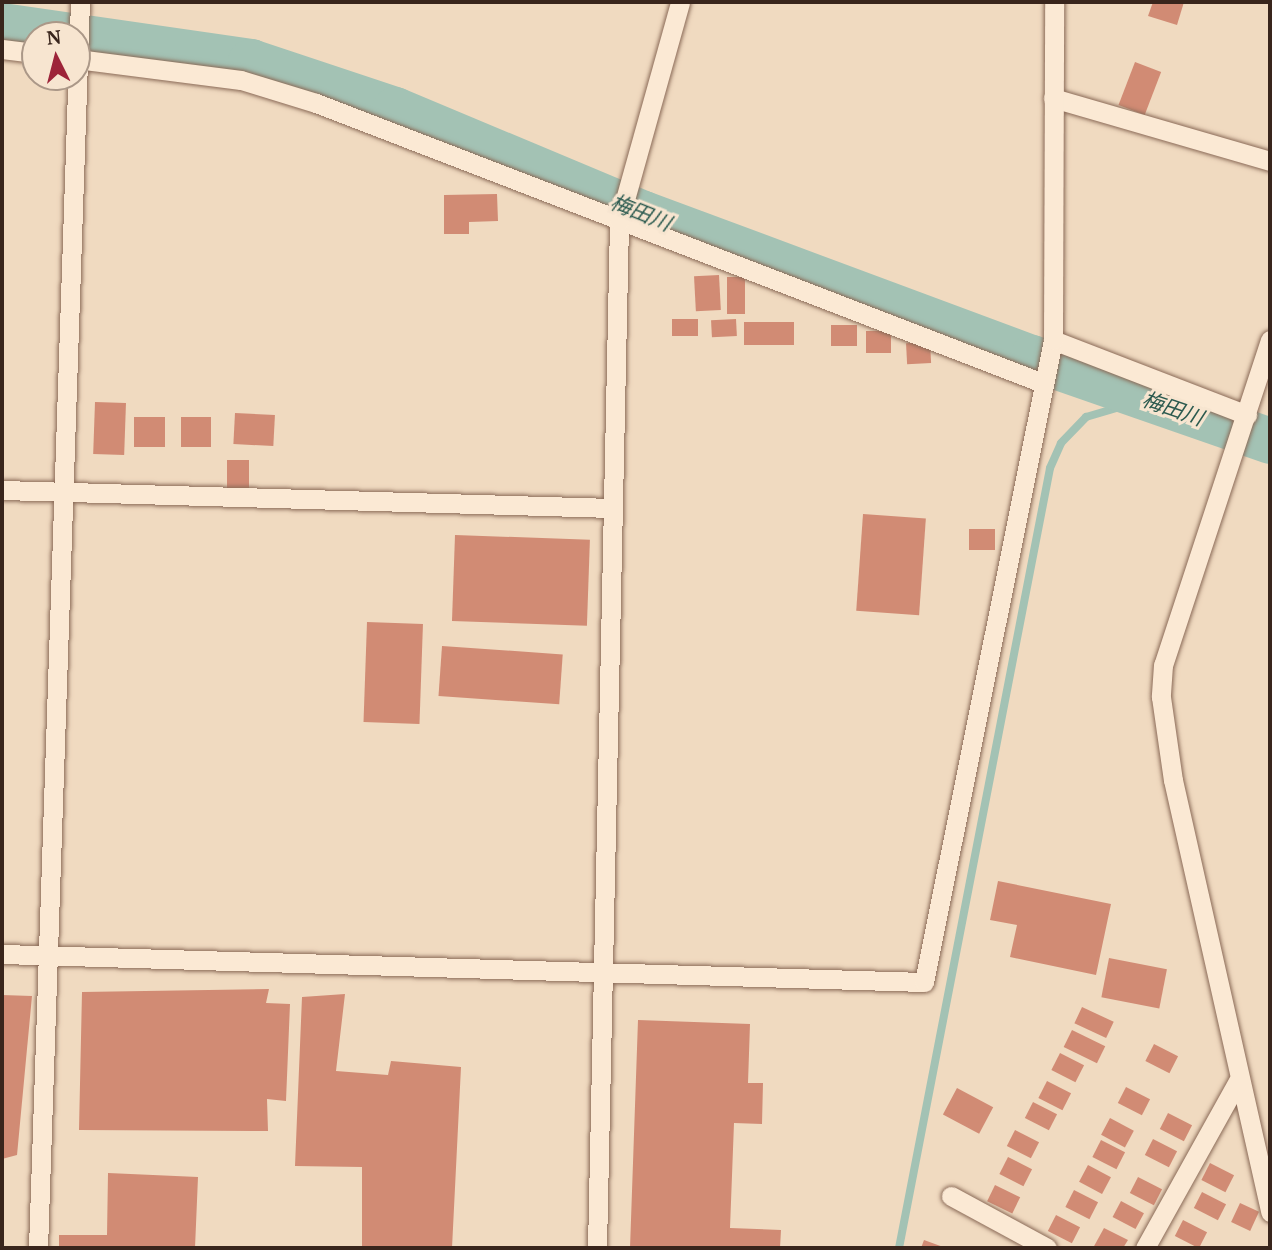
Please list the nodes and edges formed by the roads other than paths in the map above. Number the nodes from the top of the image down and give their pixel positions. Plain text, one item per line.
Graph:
1 (80, 2) edge
2 (680, 2) edge
3 (1054, 2) edge
4 (79, 21) edge
5 (2, 49) edge
6 (21, 51) edge
7 (91, 61) edge
8 (77, 91) edge
9 (1053, 98) junction
10 (1270, 162) edge
11 (619, 221) junction
12 (1053, 340) junction
13 (1270, 340) edge
14 (1040, 382) junction
15 (1247, 415) junction
16 (2, 490) edge
17 (63, 492) junction
18 (611, 508) junction
19 (2, 954) edge
20 (48, 955) junction
21 (600, 975) junction
22 (1238, 1081) junction
23 (951, 1196) dead end
24 (1270, 1212) edge
25 (38, 1248) edge
26 (597, 1248) edge
27 (1047, 1248) edge
28 (1144, 1248) edge

1 - 4 street
2 - 11 street
3 - 9 street
5 - 6 street
7 - 11 street
8 - 17 street
9 - 10 street
9 - 12 street
11 - 14 street
11 - 18 street
12 - 14 street
12 - 15 street
13 - 15 street
14 - 21 street
15 - 22 street
16 - 17 street
17 - 18 street
17 - 20 street
18 - 21 street
19 - 20 street
20 - 21 street
20 - 25 street
21 - 26 street
22 - 24 street
22 - 28 street
23 - 27 street

